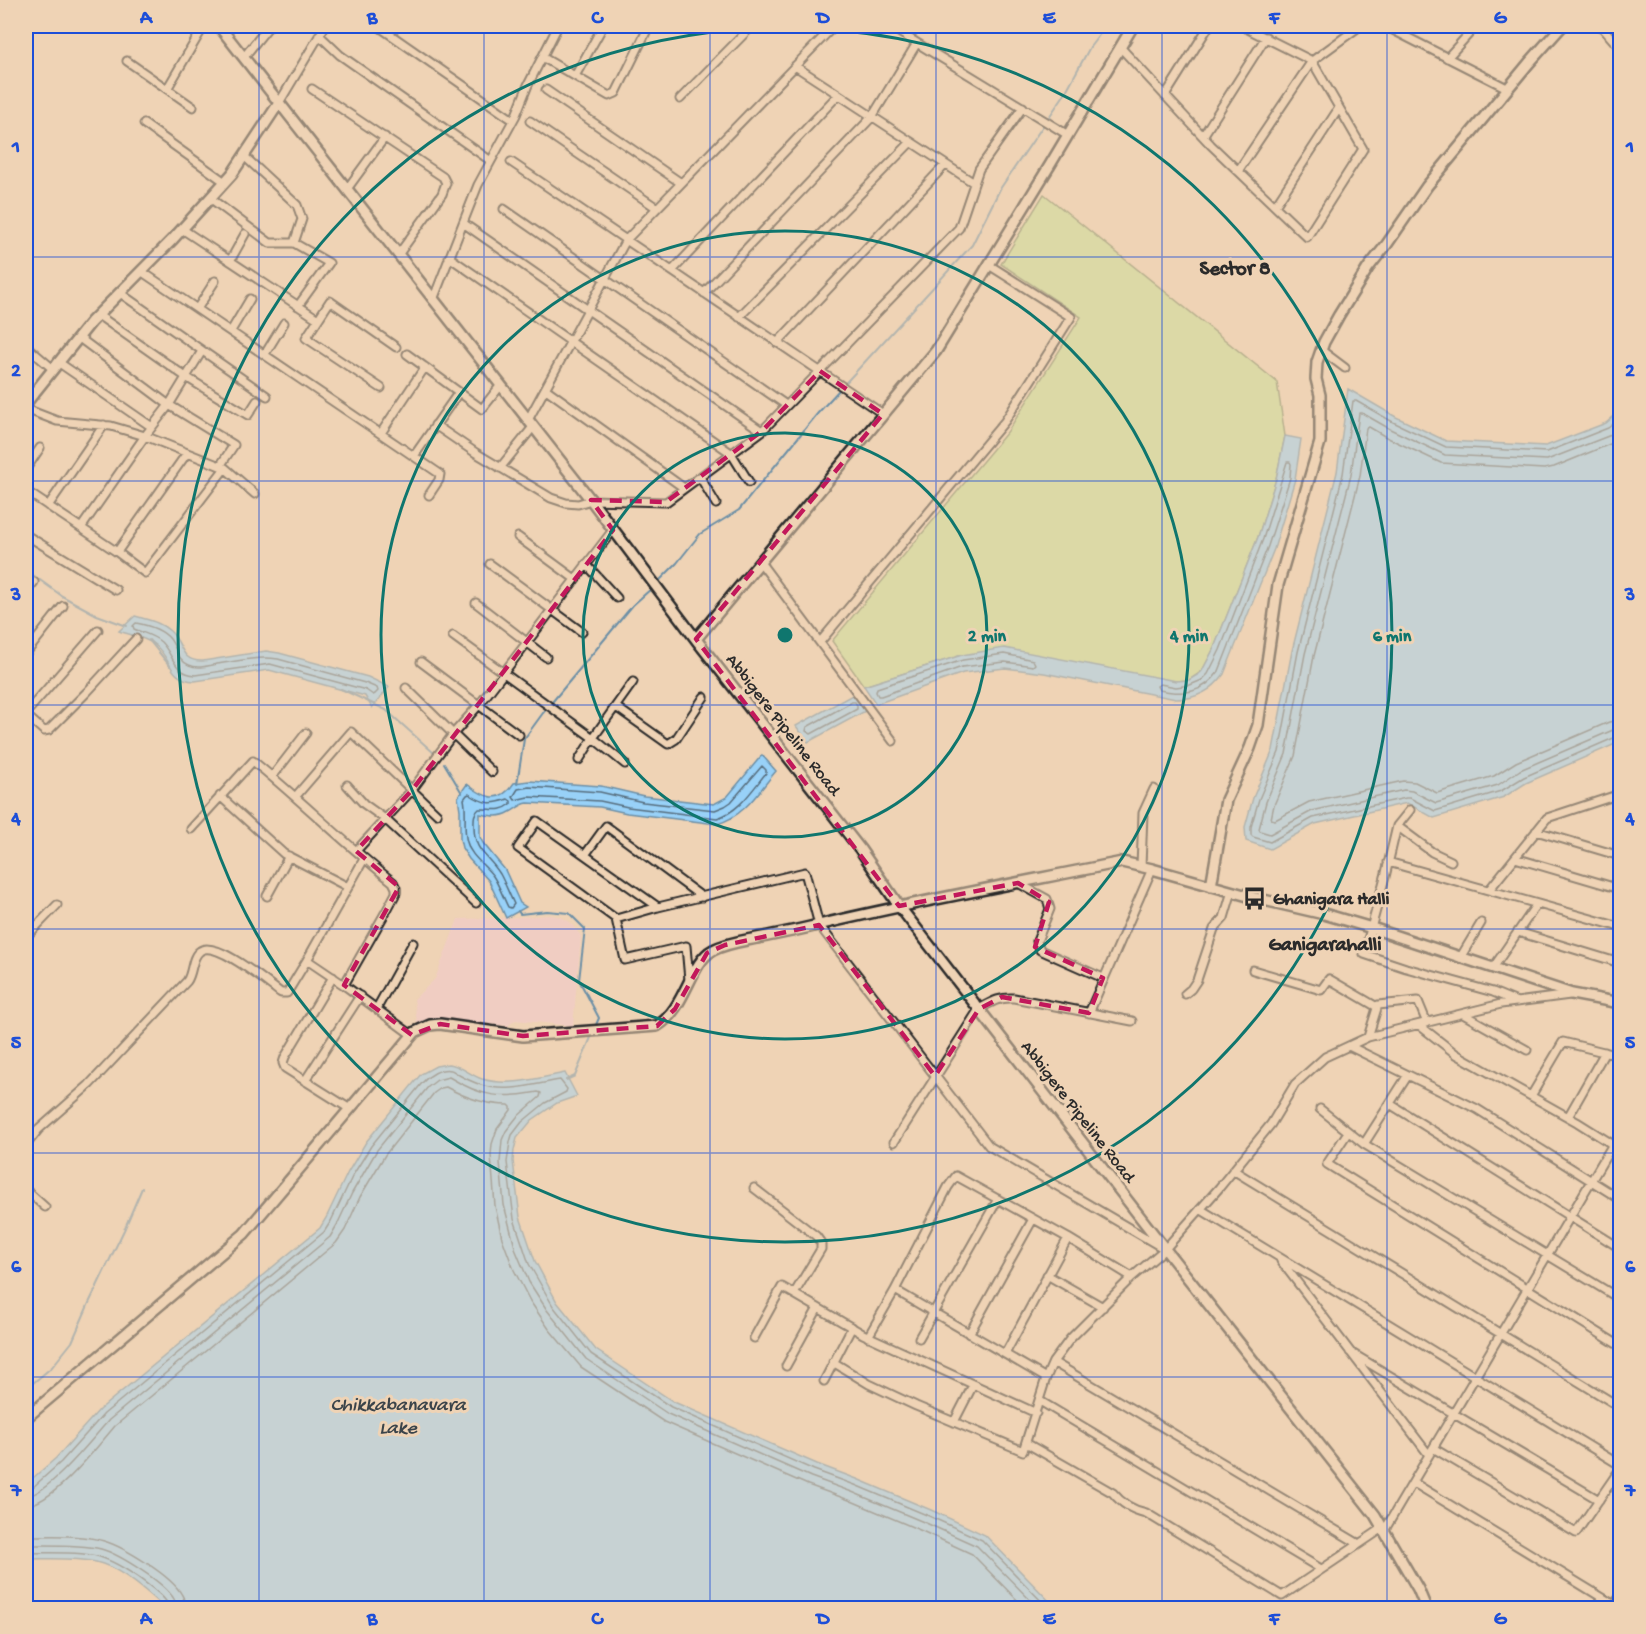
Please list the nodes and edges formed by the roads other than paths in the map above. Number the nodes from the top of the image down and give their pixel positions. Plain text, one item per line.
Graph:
1 (204, 26) edge
2 (219, 26) edge
3 (268, 26) edge
4 (325, 26) edge
5 (378, 26) edge
6 (558, 26) edge
7 (603, 26) edge
8 (649, 26) edge
9 (752, 26) edge
10 (834, 26) edge
11 (889, 26) edge
12 (1133, 26) edge
13 (1209, 26) edge
14 (1242, 26) edge
15 (1360, 26) edge
16 (1384, 26) edge
17 (1476, 26) edge
18 (1562, 26) edge
19 (1601, 26) edge
20 (319, 36) junction
21 (1266, 37) junction
22 (917, 43) junction
23 (1120, 47) junction
24 (1620, 48) edge
25 (244, 57) junction
26 (542, 57) junction
27 (1447, 58) junction
28 (127, 61) dead end
29 (1312, 61) junction
30 (795, 66) junction
31 (575, 76) junction
32 (1507, 88) junction
33 (167, 89) junction
34 (312, 89) dead end
35 (546, 90) dead end
36 (838, 94) junction
37 (1165, 96) junction
38 (680, 99) dead end
39 (279, 103) junction
40 (193, 107) dead end
41 (1023, 107) junction
42 (1339, 108) junction
43 (872, 117) junction
44 (513, 120) junction
45 (530, 121) dead end
46 (144, 124) dead end
47 (1068, 135) junction
48 (1203, 136) junction
49 (385, 138) junction
50 (911, 142) junction
51 (244, 156) junction
52 (491, 161) junction
53 (511, 162) dead end
54 (945, 165) junction
55 (1239, 171) junction
56 (225, 182) junction
57 (681, 183) junction
58 (974, 183) junction
59 (347, 189) junction
60 (210, 198) junction
61 (1275, 206) junction
62 (657, 208) junction
63 (504, 209) dead end
64 (463, 223) junction
65 (182, 230) junction
66 (245, 234) dead end
67 (626, 240) junction
68 (294, 243) junction
69 (398, 255) junction
70 (449, 258) junction
71 (230, 261) junction
72 (989, 265) junction
73 (141, 271) junction
74 (672, 272) junction
75 (605, 280) junction
76 (215, 281) dead end
77 (120, 293) junction
78 (704, 293) junction
79 (250, 299) dead end
80 (433, 300) junction
81 (298, 306) junction
82 (197, 309) junction
83 (589, 310) junction
84 (98, 315) junction
85 (739, 317) junction
86 (318, 319) junction
87 (284, 323) dead end
88 (231, 331) junction
89 (78, 338) junction
90 (571, 342) junction
91 (777, 343) junction
92 (26, 346) edge
93 (396, 347) dead end
94 (1321, 350) junction
95 (202, 351) junction
96 (265, 354) junction
97 (407, 354) dead end
98 (56, 366) junction
99 (425, 367) junction
100 (1345, 368) dead end
101 (820, 371) junction
102 (186, 377) junction
103 (501, 385) junction
104 (381, 388) dead end
105 (546, 389) junction
106 (459, 392) junction
107 (267, 396) dead end
108 (256, 401) dead end
109 (26, 403) edge
110 (169, 405) junction
111 (786, 405) junction
112 (26, 409) edge
113 (883, 414) junction
114 (531, 423) junction
115 (104, 425) junction
116 (435, 425) junction
117 (152, 427) junction
118 (762, 430) junction
119 (381, 433) junction
120 (145, 436) junction
121 (40, 448) dead end
122 (187, 453) junction
123 (731, 453) junction
124 (414, 456) junction
125 (222, 467) junction
126 (500, 468) junction
127 (26, 469) edge
128 (700, 477) junction
129 (750, 482) dead end
130 (684, 488) junction
131 (26, 491) edge
132 (255, 494) dead end
133 (429, 495) dead end
134 (591, 500) junction
135 (716, 504) dead end
136 (48, 506) junction
137 (81, 528) junction
138 (613, 530) junction
139 (26, 535) edge
140 (518, 537) dead end
141 (117, 552) junction
142 (760, 562) junction
143 (490, 564) dead end
144 (586, 564) junction
145 (575, 579) junction
146 (34, 582) dead end
147 (116, 590) dead end
148 (26, 592) edge
149 (617, 598) dead end
150 (476, 603) dead end
151 (63, 606) dead end
152 (551, 609) junction
153 (98, 630) dead end
154 (582, 632) dead end
155 (453, 636) dead end
156 (136, 639) dead end
157 (696, 639) junction
158 (527, 642) junction
159 (820, 642) junction
160 (26, 653) edge
161 (546, 657) dead end
162 (421, 662) dead end
163 (502, 673) junction
164 (633, 682) dead end
165 (406, 688) dead end
166 (704, 697) dead end
167 (479, 705) junction
168 (616, 707) junction
169 (26, 714) edge
170 (306, 733) dead end
171 (454, 733) junction
172 (519, 735) dead end
173 (592, 738) junction
174 (893, 741) dead end
175 (579, 760) dead end
176 (625, 764) dead end
177 (492, 772) dead end
178 (272, 777) junction
179 (347, 785) dead end
180 (412, 789) junction
181 (1154, 789) dead end
182 (1620, 794) edge
183 (220, 796) junction
184 (296, 796) junction
185 (1410, 810) dead end
186 (437, 814) dead end
187 (385, 819) junction
188 (1397, 826) junction
189 (190, 829) dead end
190 (1536, 831) junction
191 (356, 851) junction
192 (585, 855) junction
193 (289, 856) junction
194 (1620, 856) edge
195 (1515, 858) junction
196 (364, 859) junction
197 (1451, 861) dead end
198 (1389, 862) junction
199 (1141, 867) junction
200 (1152, 869) junction
201 (1018, 883) junction
202 (1211, 886) junction
203 (348, 887) junction
204 (1620, 889) edge
205 (1489, 890) junction
206 (1232, 891) junction
207 (267, 896) dead end
208 (702, 897) junction
209 (476, 903) dead end
210 (1537, 904) junction
211 (57, 905) dead end
212 (899, 906) junction
213 (658, 908) junction
214 (616, 919) junction
215 (1481, 923) dead end
216 (819, 925) junction
217 (1620, 927) edge
218 (1372, 928) junction
219 (1518, 932) junction
220 (26, 937) edge
221 (413, 943) dead end
222 (1461, 958) junction
223 (307, 960) junction
224 (1620, 963) edge
225 (1493, 968) junction
226 (1253, 970) dead end
227 (333, 977) junction
228 (1104, 978) junction
229 (689, 984) junction
230 (344, 985) junction
231 (1185, 994) dead end
232 (1572, 994) junction
233 (360, 996) junction
234 (1517, 1002) junction
235 (1620, 1003) edge
236 (1377, 1007) junction
237 (377, 1008) junction
238 (978, 1009) junction
239 (1089, 1013) junction
240 (1463, 1014) junction
241 (1132, 1021) dead end
242 (1427, 1023) junction
243 (1419, 1025) junction
244 (412, 1035) junction
245 (1368, 1037) junction
246 (1349, 1046) junction
247 (1527, 1050) dead end
248 (1605, 1052) junction
249 (1620, 1056) edge
250 (1408, 1075) junction
251 (935, 1077) junction
252 (305, 1081) junction
253 (1531, 1096) junction
254 (1390, 1104) junction
255 (350, 1109) junction
256 (1320, 1109) dead end
257 (1568, 1117) junction
258 (1348, 1132) junction
259 (894, 1142) dead end
260 (1364, 1144) junction
261 (1613, 1144) junction
262 (26, 1145) edge
263 (1620, 1149) edge
264 (1233, 1170) junction
265 (1591, 1181) junction
266 (754, 1188) dead end
267 (26, 1190) edge
268 (998, 1199) junction
269 (1620, 1199) edge
270 (45, 1207) dead end
271 (1200, 1209) junction
272 (1570, 1217) junction
273 (1033, 1219) junction
274 (1068, 1238) junction
275 (1620, 1248) edge
276 (1165, 1249) junction
277 (1547, 1254) junction
278 (1277, 1257) junction
279 (1047, 1275) junction
280 (1132, 1277) junction
281 (1527, 1289) junction
282 (895, 1290) junction
283 (794, 1294) junction
284 (1620, 1299) edge
285 (1103, 1307) junction
286 (818, 1308) junction
287 (933, 1311) junction
288 (852, 1327) junction
289 (969, 1334) junction
290 (1500, 1334) junction
291 (868, 1337) junction
292 (754, 1338) dead end
293 (919, 1338) dead end
294 (1620, 1347) edge
295 (1350, 1352) junction
296 (1005, 1354) junction
297 (832, 1362) junction
298 (1053, 1362) junction
299 (786, 1366) dead end
300 (1475, 1377) junction
301 (1046, 1378) junction
302 (824, 1381) dead end
303 (973, 1385) junction
304 (1040, 1401) junction
305 (1620, 1407) edge
306 (1036, 1413) junction
307 (1454, 1413) junction
308 (26, 1418) edge
309 (954, 1422) junction
310 (1026, 1443) junction
311 (1433, 1448) junction
312 (1429, 1455) junction
313 (1620, 1467) edge
314 (1414, 1483) dead end
315 (1599, 1500) junction
316 (1383, 1530) junction
317 (1359, 1544) junction
318 (1322, 1569) junction
319 (1617, 1604) edge
320 (1426, 1608) edge

1 - 33 street
2 - 25 street, Abbigere Pipeline Road
3 - 25 street
4 - 20 street
5 - 44 street
6 - 26 street
7 - 31 street
8 - 31 street
9 - 38 street
10 - 30 street
11 - 22 street
12 - 23 street
13 - 37 street
14 - 21 street
15 - 29 street
16 - 27 street
17 - 27 street
18 - 32 street
19 - 24 street
20 - 39 street
20 - 52 street
21 - 29 street
21 - 48 street
22 - 41 street
22 - 43 street
23 - 37 street
23 - 47 street
25 - 39 street, Abbigere Pipeline Road
26 - 31 street
26 - 44 street
27 - 32 street
28 - 33 street
29 - 42 street
29 - 55 street
30 - 36 street
30 - 57 street
32 - 94 street
33 - 40 street
34 - 49 street
35 - 57 street
36 - 43 street
36 - 74 street
37 - 48 street
39 - 51 street
39 - 59 street, Abbigere Pipeline Road
41 - 47 street
41 - 58 street
42 - 61 street
42 - 61 street
43 - 50 street
43 - 78 street
44 - 52 street
45 - 62 street
46 - 56 street
47 - 72 street
48 - 55 street
49 - 59 street
49 - 69 street
50 - 54 street
50 - 85 street
51 - 56 street
51 - 68 street
52 - 64 street
53 - 67 street
54 - 58 street
54 - 91 street
55 - 61 street
56 - 60 street
57 - 62 street
58 - 101 street
59 - 69 street, Abbigere Pipeline Road
60 - 65 street
60 - 68 street
62 - 67 street
63 - 75 street
64 - 70 street
64 - 83 street
65 - 71 street
65 - 73 street
66 - 71 street
67 - 74 street
67 - 75 street
68 - 81 street
69 - 80 street, Abbigere Pipeline Road
70 - 80 street
70 - 90 street
71 - 81 street
72 - 113 street
72 - 159 street
73 - 77 street
73 - 82 street
74 - 78 street
75 - 83 street
75 - 111 street
76 - 82 street
77 - 84 street
77 - 95 street
78 - 85 street
79 - 88 street
80 - 103 street, Abbigere Pipeline Road
81 - 86 street
82 - 88 street
83 - 90 street
83 - 118 street
84 - 89 street
84 - 102 street
85 - 91 street
86 - 93 street
86 - 104 street
87 - 96 street
88 - 96 street
89 - 98 street
89 - 110 street
90 - 105 street
90 - 123 street
91 - 101 street
92 - 98 street
94 - 100 street
94 - 202 street
95 - 102 street
95 - 107 street
96 - 119 street
97 - 99 street
98 - 109 street
98 - 117 street
99 - 106 street
99 - 119 street
101 - 111 street
101 - 113 street
102 - 108 street
102 - 110 street
103 - 106 street
103 - 114 street, Abbigere Pipeline Road
105 - 114 street
105 - 130 street
106 - 116 street
110 - 117 street
110 - 125 street
111 - 118 street
112 - 115 street
113 - 142 street
114 - 126 street
114 - 134 street, Abbigere Pipeline Road
115 - 120 street
115 - 136 street
116 - 124 street
116 - 126 street
117 - 120 street
118 - 123 street
119 - 124 street
120 - 122 street
120 - 137 street
121 - 127 street
122 - 125 street
122 - 141 street
123 - 128 street
123 - 129 street
124 - 133 street
125 - 132 street
125 - 141 street
126 - 134 street
128 - 130 street
128 - 135 street
130 - 134 street
131 - 136 street
134 - 138 street, Abbigere Pipeline Road
136 - 137 street
137 - 141 street
138 - 144 street
138 - 157 street, Abbigere Pipeline Road
139 - 147 street
140 - 145 street
142 - 157 street
142 - 159 street
143 - 152 street
144 - 145 street
144 - 149 street
145 - 152 street
146 - 148 street
150 - 158 street
151 - 160 street
152 - 154 street
152 - 158 street
153 - 169 street
155 - 163 street
156 - 169 street
157 - 212 street, Abbigere Pipeline Road
158 - 161 street
158 - 163 street
159 - 174 street
162 - 167 street
163 - 167 street
163 - 173 street
164 - 168 street
165 - 171 street
166 - 168 street
167 - 171 street
167 - 172 street
168 - 173 street
170 - 178 street
171 - 177 street
171 - 180 street
173 - 175 street
173 - 176 street
178 - 183 street
178 - 184 street
179 - 187 street
180 - 184 street
180 - 186 street
180 - 187 street
181 - 199 street
182 - 190 street
183 - 189 street
183 - 193 street
184 - 191 street
185 - 188 street
187 - 191 street
187 - 209 street
188 - 197 street
188 - 198 street
190 - 194 street
190 - 195 street
191 - 196 street
192 - 208 street
192 - 213 street
192 - 214 street
193 - 203 street
193 - 207 street
195 - 204 street
195 - 205 street
196 - 203 street
196 - 230 street
198 - 205 street
198 - 218 street
199 - 200 street
199 - 201 street
200 - 202 street
200 - 228 street
201 - 212 street
201 - 228 street
202 - 206 street
203 - 223 street
205 - 210 street
206 - 218 street
206 - 231 street
208 - 213 street
208 - 216 street
210 - 217 street
210 - 219 street
211 - 220 street
212 - 216 street
212 - 238 street, Abbigere Pipeline Road
213 - 214 street
214 - 229 street
215 - 222 street
216 - 229 street
216 - 251 street
218 - 222 street
218 - 234 street
219 - 224 street
219 - 225 street
221 - 237 street
222 - 225 street
223 - 227 street
223 - 262 street
225 - 232 street
226 - 236 street
227 - 230 street
227 - 252 street
228 - 239 street
229 - 244 street
230 - 233 street
232 - 234 street
232 - 235 street
233 - 237 street
233 - 252 street
234 - 240 street
236 - 242 street
236 - 245 street
237 - 244 street
238 - 239 street
238 - 251 street
238 - 276 street, Abbigere Pipeline Road
239 - 241 street
240 - 242 street
240 - 247 street
242 - 243 street
243 - 245 street
243 - 253 street
244 - 255 street
245 - 246 street
246 - 250 street
246 - 264 street
248 - 249 street
248 - 253 street
248 - 257 street
250 - 254 street
250 - 265 street
251 - 259 street
251 - 276 street
252 - 255 street
253 - 257 street
254 - 260 street
254 - 272 street
255 - 308 street
256 - 258 street
257 - 261 street
258 - 260 street
258 - 281 street
260 - 277 street
261 - 263 street
261 - 265 street
264 - 271 street
264 - 290 street
265 - 269 street
265 - 272 street
266 - 283 street
267 - 270 street
268 - 273 street
268 - 282 street
268 - 287 street
271 - 276 street
271 - 278 street
272 - 275 street
272 - 277 street
273 - 274 street
273 - 289 street
274 - 279 street
274 - 280 street
276 - 280 street
276 - 316 street, Abbigere Pipeline Road
277 - 281 street
277 - 284 street
278 - 295 street
278 - 300 street
279 - 285 street
279 - 296 street
280 - 285 street
281 - 290 street
281 - 294 street
282 - 287 street
282 - 291 street
283 - 286 street
283 - 292 street
285 - 298 street
286 - 288 street
286 - 299 street
287 - 289 street
287 - 293 street
288 - 291 street
288 - 297 street
289 - 296 street
290 - 300 street
290 - 305 street
291 - 303 street
295 - 307 street
295 - 312 street
296 - 301 street
297 - 302 street
297 - 309 street
298 - 301 street
298 - 317 street
300 - 307 street
300 - 313 street
301 - 304 street
303 - 306 street
303 - 309 street
304 - 306 street
304 - 318 street
306 - 310 street
307 - 311 street
307 - 315 street
309 - 310 street
310 - 318 street
311 - 312 street
311 - 315 street
312 - 316 street
313 - 315 street
314 - 319 street
316 - 317 street
316 - 320 street, Abbigere Pipeline Road
317 - 318 street

